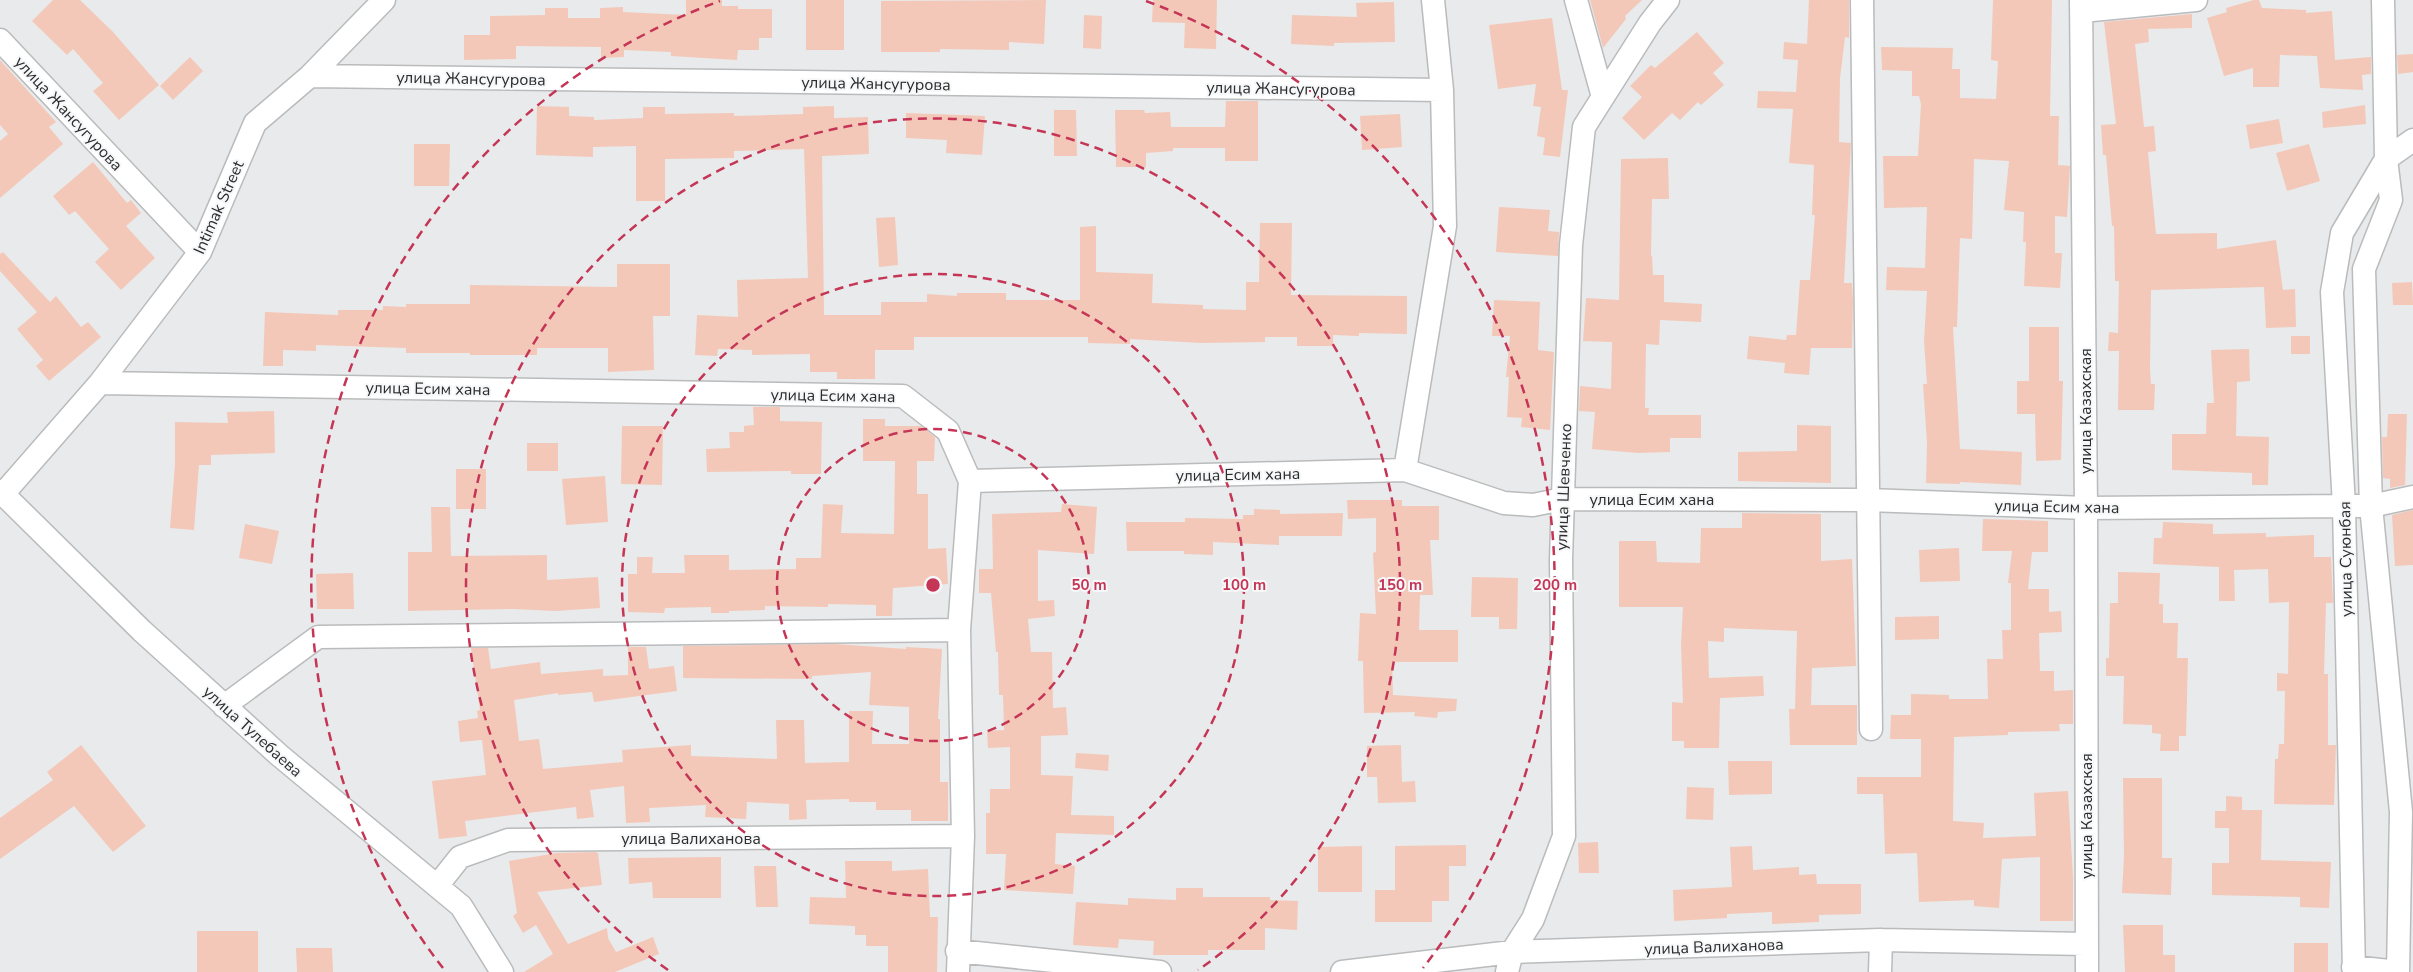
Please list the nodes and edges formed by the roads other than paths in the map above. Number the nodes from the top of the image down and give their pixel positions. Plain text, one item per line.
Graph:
1 (384, 0) edge
2 (1433, 0) edge
3 (1576, 0) edge
4 (1668, 0) edge
5 (1862, 0) edge
6 (2196, 0) edge
7 (2383, 0) edge
8 (2081, 5) edge
9 (0, 40) edge
10 (310, 76) junction
11 (1442, 90) junction
12 (1603, 97) junction
13 (2413, 140) edge
14 (2386, 159) junction
15 (200, 252) junction
16 (100, 383) junction
17 (1405, 470) junction
18 (970, 481) junction
19 (2, 493) edge
20 (2413, 497) edge
21 (1563, 499) junction
22 (1868, 500) junction
23 (2344, 506) junction
24 (2371, 506) junction
25 (2086, 508) junction
26 (959, 630) junction
27 (224, 706) junction
28 (1872, 730) dead end
29 (962, 836) junction
30 (437, 886) junction
31 (2406, 909) edge
32 (1881, 940) junction
33 (2086, 944) junction
34 (958, 961) edge
35 (1509, 962) edge
36 (2354, 969) edge
37 (502, 972) edge
38 (1160, 972) edge
39 (1342, 972) edge
40 (1880, 972) edge
41 (2087, 972) edge
42 (2398, 972) edge

1 - 10 street, Intimak Street
2 - 11 street
3 - 12 street
4 - 12 street, улица Шевченко
5 - 22 street
6 - 8 street
7 - 14 street
8 - 25 street, улица Казахская
9 - 15 street, улица Жансугурова
10 - 11 street, улица Жансугурова
10 - 15 street, Intimak Street
11 - 17 street
12 - 21 street, улица Шевченко
13 - 14 street, улица Суюнбая
14 - 23 street, улица Суюнбая
14 - 24 street, улица Суюнбая
15 - 16 street, Intimak Street
16 - 18 street, улица Есим хана
16 - 19 street, Intimak Street
17 - 18 street, улица Есим хана
17 - 21 street, улица Есим хана
18 - 26 street
19 - 27 street, улица Тулебаева
20 - 24 street, улица Есим хана
21 - 22 street, улица Есим хана
21 - 35 street, улица Шевченко
22 - 25 street, улица Есим хана
22 - 28 street
23 - 24 street, улица Есим хана
23 - 25 street, улица Есим хана
23 - 36 street, улица Суюнбая
24 - 31 street, улица Суюнбая
25 - 33 street, улица Казахская
26 - 27 street
26 - 29 street
27 - 30 street, улица Тулебаева
29 - 30 street, улица Валиханова
29 - 34 street
30 - 37 street, улица Тулебаева
31 - 42 street, улица Суюнбая
32 - 33 street, улица Валиханова
32 - 35 street, улица Валиханова
32 - 40 street
33 - 41 street, улица Казахская
34 - 38 street
35 - 39 street, улица Валиханова
36 - 42 street

